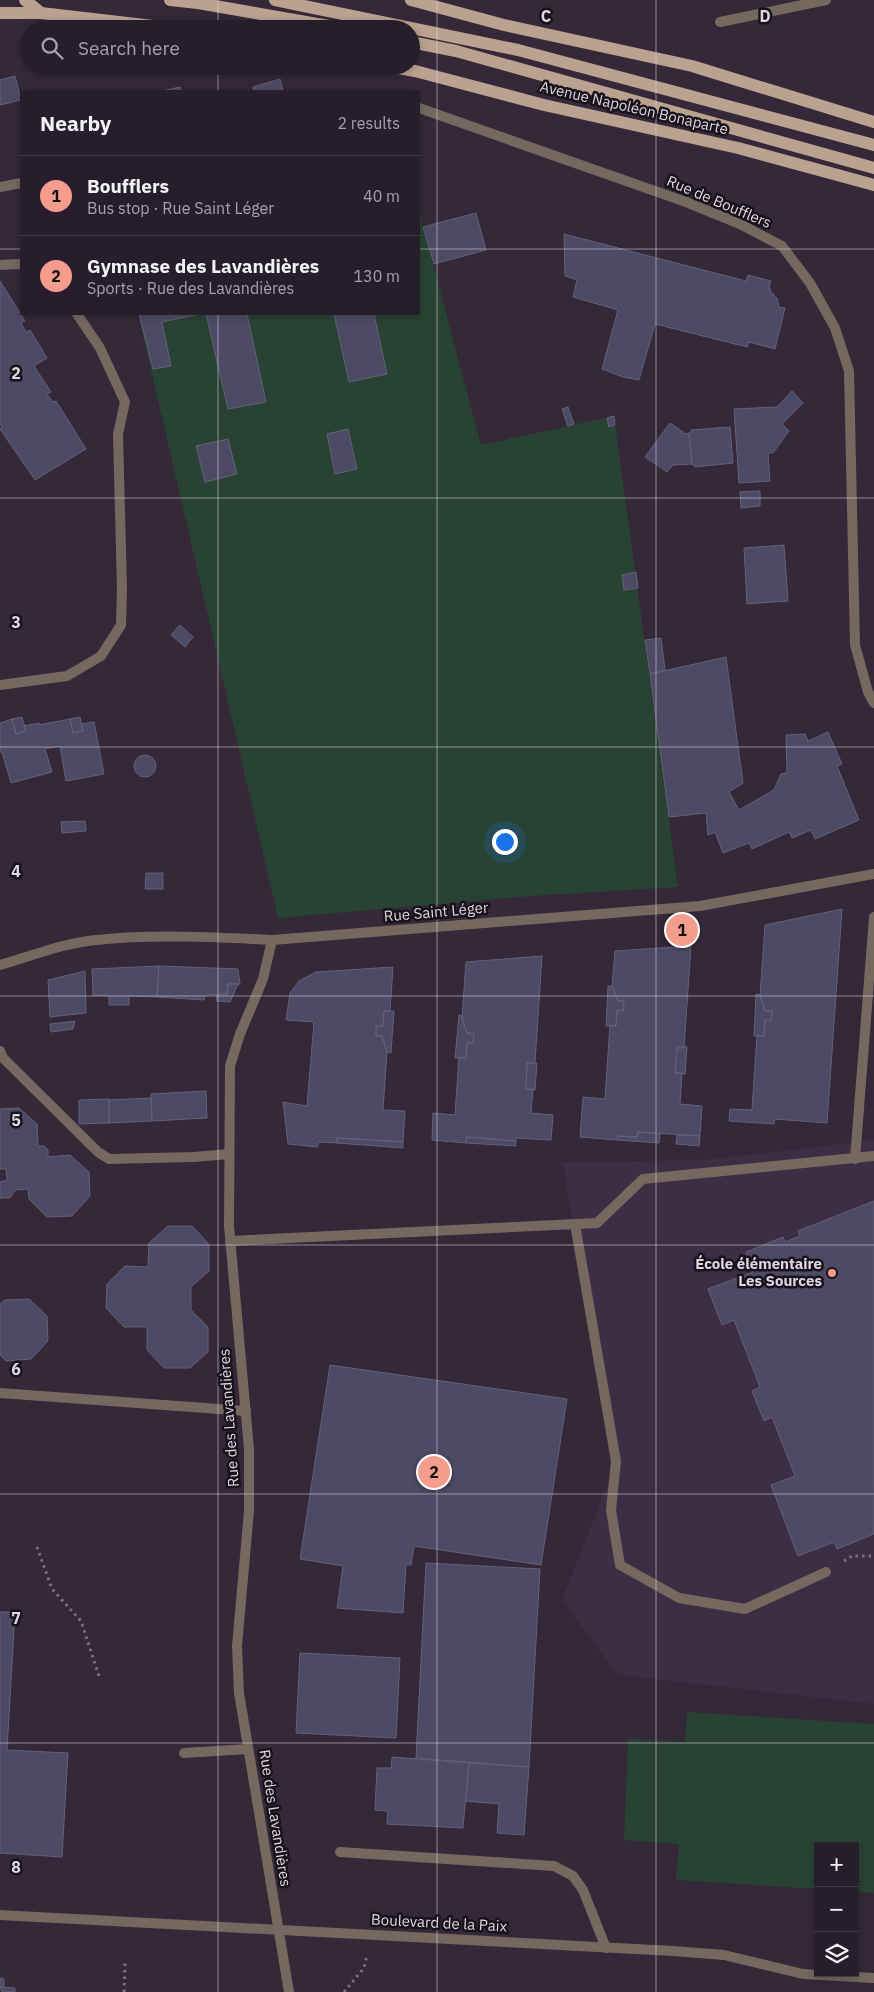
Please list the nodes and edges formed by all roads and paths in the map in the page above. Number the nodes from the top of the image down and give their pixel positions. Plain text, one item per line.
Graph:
1 (25, 0) edge
2 (170, 0) edge
3 (275, 0) edge
4 (411, 0) edge
5 (826, 0) edge
6 (41, 12) junction
7 (0, 13) edge
8 (106, 20) edge
9 (295, 20) edge
10 (372, 20) edge
11 (720, 22) dead end
12 (504, 25) junction
13 (420, 30) edge
14 (420, 44) edge
15 (518, 50) junction
16 (420, 72) edge
17 (420, 108) edge
18 (874, 122) edge
19 (874, 145) edge
20 (874, 168) edge
21 (20, 182) edge
22 (874, 185) edge
23 (0, 188) edge
24 (20, 264) edge
25 (0, 265) edge
26 (78, 315) edge
27 (0, 685) edge
28 (874, 704) edge
29 (874, 874) edge
30 (874, 917) edge
31 (272, 940) junction
32 (0, 965) edge
33 (0, 1050) edge
34 (228, 1154) junction
35 (874, 1156) edge
36 (855, 1159) junction
37 (575, 1224) junction
38 (230, 1241) junction
39 (0, 1394) edge
40 (246, 1411) junction
41 (37, 1546) dead end
42 (874, 1556) edge
43 (826, 1572) joint
44 (100, 1679) dead end
45 (248, 1748) junction
46 (184, 1753) dead end
47 (340, 1852) dead end
48 (0, 1915) edge
49 (278, 1929) junction
50 (372, 1933) junction
51 (606, 1948) junction
52 (125, 1964) dead end
53 (874, 1978) edge
54 (124, 1992) edge
55 (289, 1992) edge
56 (344, 1992) edge

1 - 6 main road
2 - 9 main road
3 - 10 main road
4 - 12 main road
5 - 11 street
6 - 7 main road
6 - 8 main road
12 - 15 main road
12 - 18 main road
13 - 15 main road
14 - 20 main road
15 - 19 main road
16 - 22 main road, Avenue Napoléon Bonaparte
17 - 28 street, Rue de Boufflers
21 - 23 street
24 - 25 street
26 - 27 street
29 - 31 street, Rue Saint Léger
30 - 36 street
31 - 32 street, Rue Saint Léger
31 - 34 street, Rue des Lavandières
33 - 34 street
34 - 38 street, Rue des Lavandières
35 - 36 street
36 - 37 street
37 - 38 street
37 - 43 street
38 - 40 street, Rue des Lavandières
39 - 40 street
40 - 45 street, Rue des Lavandières
41 - 44 path
42 - 43 path
45 - 46 street
45 - 49 street, Rue des Lavandières
47 - 51 street
48 - 49 street, Boulevard de la Paix
49 - 50 street, Boulevard de la Paix
49 - 55 street, Rue des Lavandières
50 - 51 street, Boulevard de la Paix
50 - 56 path
51 - 53 street, Boulevard de la Paix
52 - 54 path

